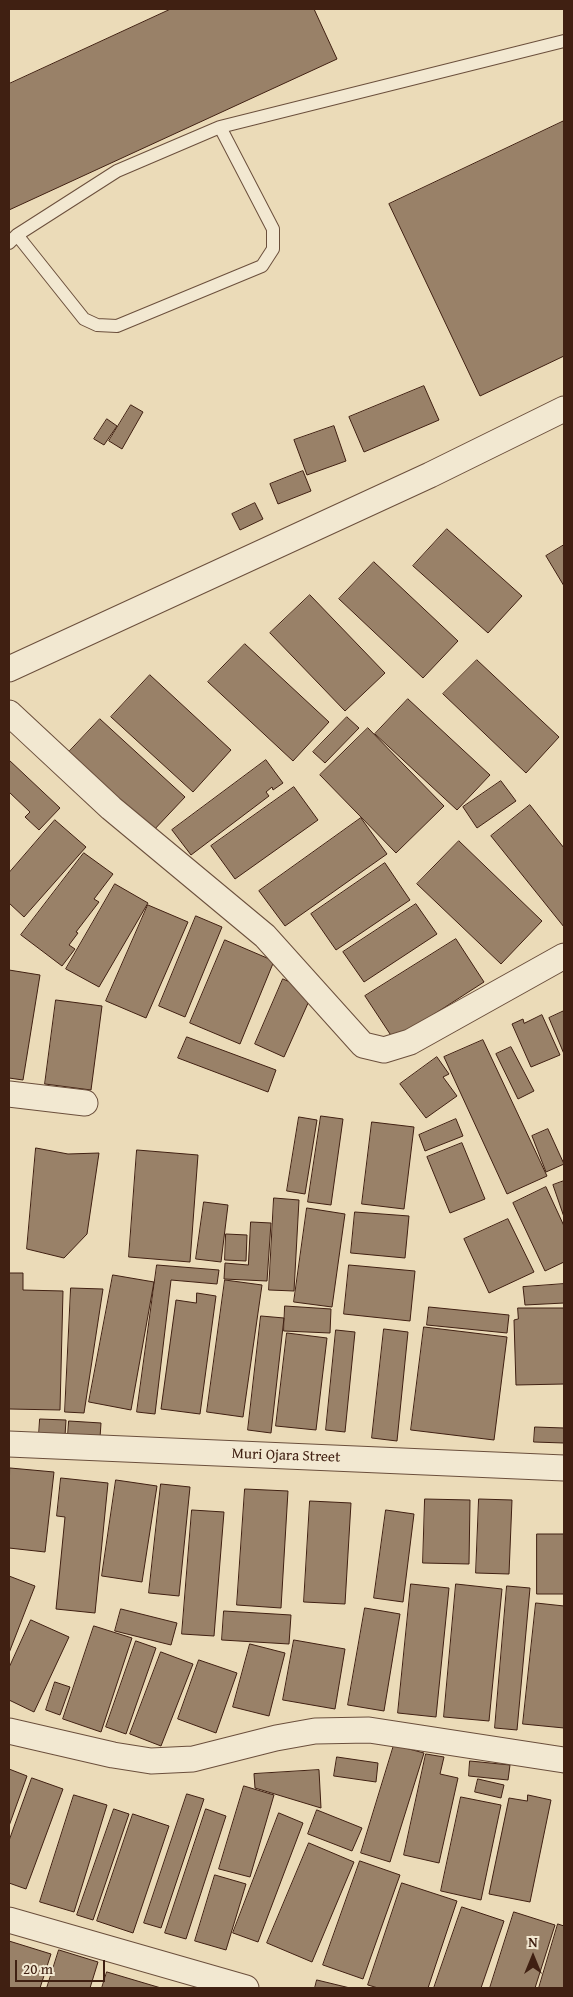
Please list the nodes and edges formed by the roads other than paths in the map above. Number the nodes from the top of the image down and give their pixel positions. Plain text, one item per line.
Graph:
1 (564, 41) edge
2 (220, 127) junction
3 (13, 239) edge
4 (564, 409) edge
5 (9, 669) edge
6 (9, 714) edge
7 (564, 956) edge
8 (9, 1094) edge
9 (85, 1103) dead end
10 (9, 1444) edge
11 (564, 1468) edge
12 (9, 1731) edge
13 (564, 1760) edge
14 (9, 1920) edge
15 (246, 1988) edge

1 - 2 lane
2 - 3 lane
2 - 3 lane
4 - 5 street
6 - 7 street
8 - 9 street
10 - 11 street, Muri Ojara Street
12 - 13 street
14 - 15 street

